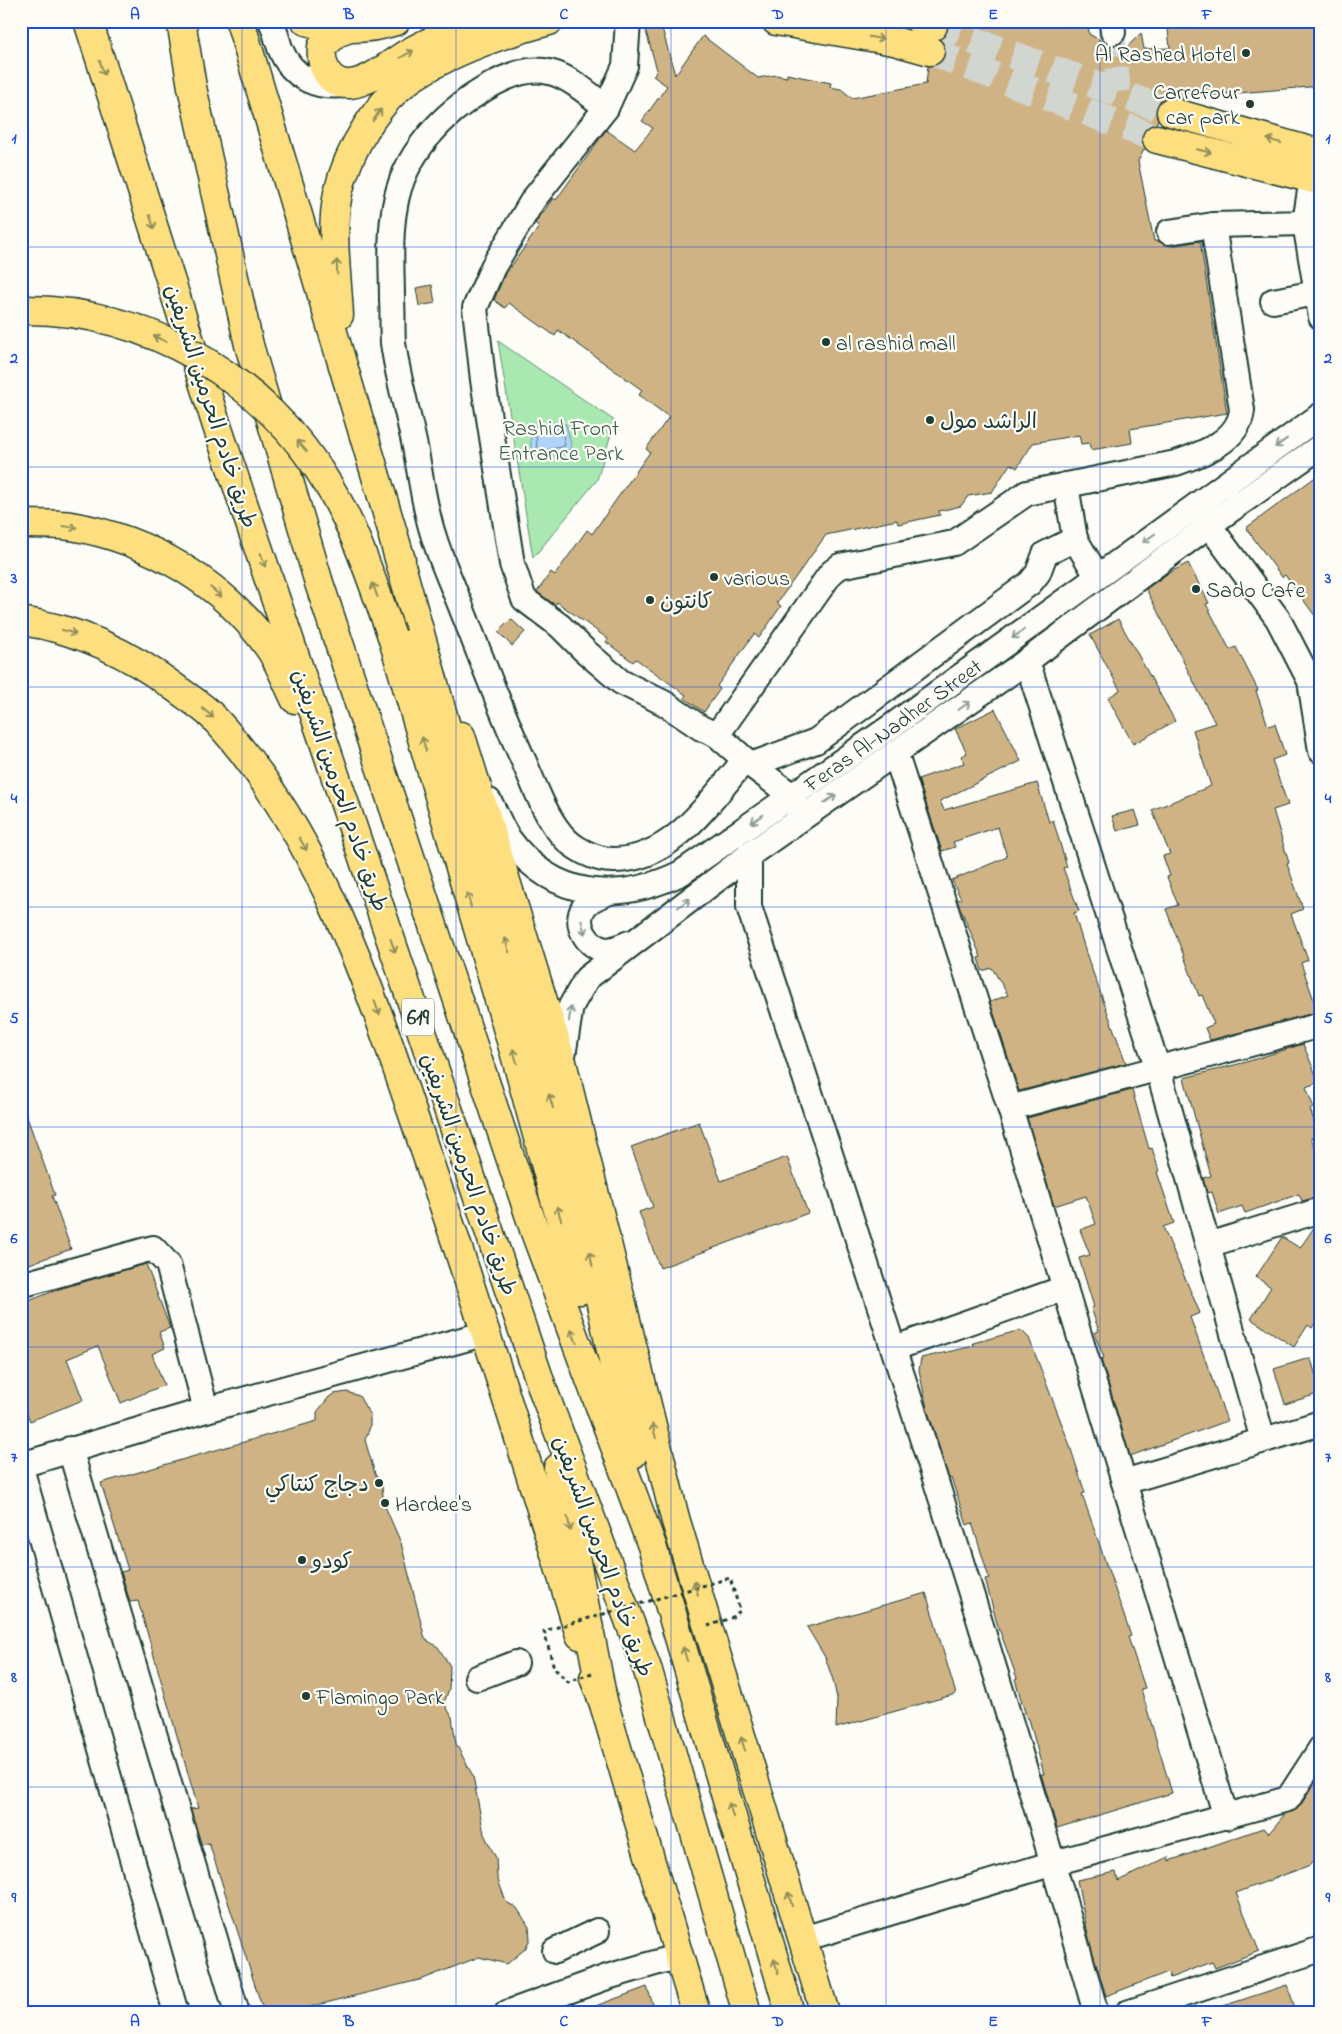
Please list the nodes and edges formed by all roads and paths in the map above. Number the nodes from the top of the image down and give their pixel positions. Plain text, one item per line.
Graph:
1 (88, 21) edge
2 (181, 21) edge
3 (240, 21) edge
4 (271, 21) edge
5 (306, 21) edge
6 (396, 21) edge
7 (549, 21) edge
8 (628, 21) edge
9 (776, 21) edge
10 (350, 28) junction
11 (928, 33) tunnel mouth
12 (353, 84) junction
13 (606, 108) junction
14 (1170, 112) tunnel mouth
15 (1157, 139) tunnel mouth
16 (1318, 171) edge
17 (1213, 225) junction
18 (1169, 232) dead end
19 (1311, 233) edge
20 (1316, 293) junction
21 (1273, 301) dead end
22 (21, 310) edge
23 (1321, 317) edge
24 (340, 351) junction
25 (1321, 415) edge
26 (1321, 446) edge
27 (1066, 485) junction
28 (21, 524) edge
29 (1208, 525) junction
30 (393, 537) junction
31 (1075, 539) junction
32 (1097, 576) junction
33 (21, 621) edge
34 (1027, 661) junction
35 (717, 735) junction
36 (1321, 751) edge
37 (896, 755) junction
38 (748, 762) junction
39 (473, 771) junction
40 (791, 795) junction
41 (802, 817) junction
42 (362, 852) junction
43 (749, 855) junction
44 (607, 893) junction
45 (630, 943) junction
46 (1321, 1024) edge
47 (562, 1062) junction
48 (1158, 1069) junction
49 (1010, 1108) junction
50 (1321, 1210) edge
51 (1208, 1245) junction
52 (21, 1285) edge
53 (1065, 1288) junction
54 (488, 1333) junction
55 (895, 1348) junction
56 (543, 1390) junction
57 (206, 1410) junction
58 (1321, 1423) edge
59 (1263, 1440) junction
60 (70, 1449) junction
61 (21, 1467) edge
62 (1124, 1482) junction
63 (652, 1546) junction
64 (708, 1626) junction
65 (516, 1663) dead end
66 (592, 1673) junction
67 (477, 1678) dead end
68 (603, 1701) junction
69 (1321, 1748) edge
70 (1226, 1817) junction
71 (1054, 1863) junction
72 (597, 1931) dead end
73 (803, 1939) junction
74 (1321, 1949) edge
75 (555, 1951) dead end
76 (679, 1956) junction
77 (176, 2013) edge
78 (237, 2013) edge
79 (507, 2013) edge
80 (696, 2013) edge
81 (747, 2013) edge
82 (790, 2013) edge
83 (825, 2013) edge
84 (1096, 2013) edge
85 (1127, 2013) edge

1 -> 42 main road, طريق خادم الحرمين الشريفين / 619
63 -> 2 main road, طريق خادم الحرمين الشريفين / 619
3 - 24 main road
4 - 12 street
5 - 10 main road
6 - 10 main road
12 -> 7 main road
24 -> 7 main road
8 - 13 street
9 -> 11 main road
10 - 12 main road
13 - 35 street
13 - 38 street
16 -> 14 main road
15 -> 16 main road
16 - 19 street
17 - 18 street
17 - 19 street
17 - 27 street
19 - 20 street
20 - 21 street
20 - 23 street
63 -> 22 main road, bridge
24 - 30 main road
25 -> 32 street, Feras Al-Nadher Street
26 - 29 street, Feras Al-Nadher Street
27 - 31 street
27 - 35 street
28 -> 42 main road
29 - 34 street, Feras Al-Nadher Street
29 - 36 street
30 - 39 main road
63 -> 30 main road
31 - 32 street
31 - 38 street
32 -> 40 street, Feras Al-Nadher Street
33 -> 54 main road
37 -> 34 street, Feras Al-Nadher Street
34 - 48 street
35 - 38 street
41 -> 37 street, Feras Al-Nadher Street
37 - 49 street
38 - 40 street
39 - 44 street, Feras Al-Nadher Street
39 - 47 main road
40 - 41 street
40 -> 44 street, Feras Al-Nadher Street
41 - 43 street, Feras Al-Nadher Street
42 -> 56 main road, طريق خادم الحرمين الشريفين / 619
45 -> 43 street, Feras Al-Nadher Street
43 - 55 street
44 -> 45 street
47 -> 45 street, Feras Al-Nadher Street
46 - 48 street
64 -> 47 main road
48 - 49 street
48 - 51 street
49 - 53 street
50 - 51 street
51 - 59 street
52 - 57 street
53 - 55 street
53 - 62 street
54 - 57 street
54 - 66 main road
55 - 71 street
56 -> 68 main road
56 - 81 main road, طريق خادم الحرمين الشريفين / 619
57 - 60 street
58 - 59 street
59 - 62 street
60 - 61 street
60 - 78 street
61 - 77 street
62 - 70 street
82 -> 63 main road, طريق خادم الحرمين الشريفين / 619
64 - 66 path, bridge
73 -> 64 main road
65 - 67 street
66 - 68 main road
68 - 76 main road
69 - 70 street
70 - 71 street
71 - 73 street
71 - 84 street
72 - 75 street
73 - 83 main road
74 - 85 street
76 - 79 street
76 - 80 main road

